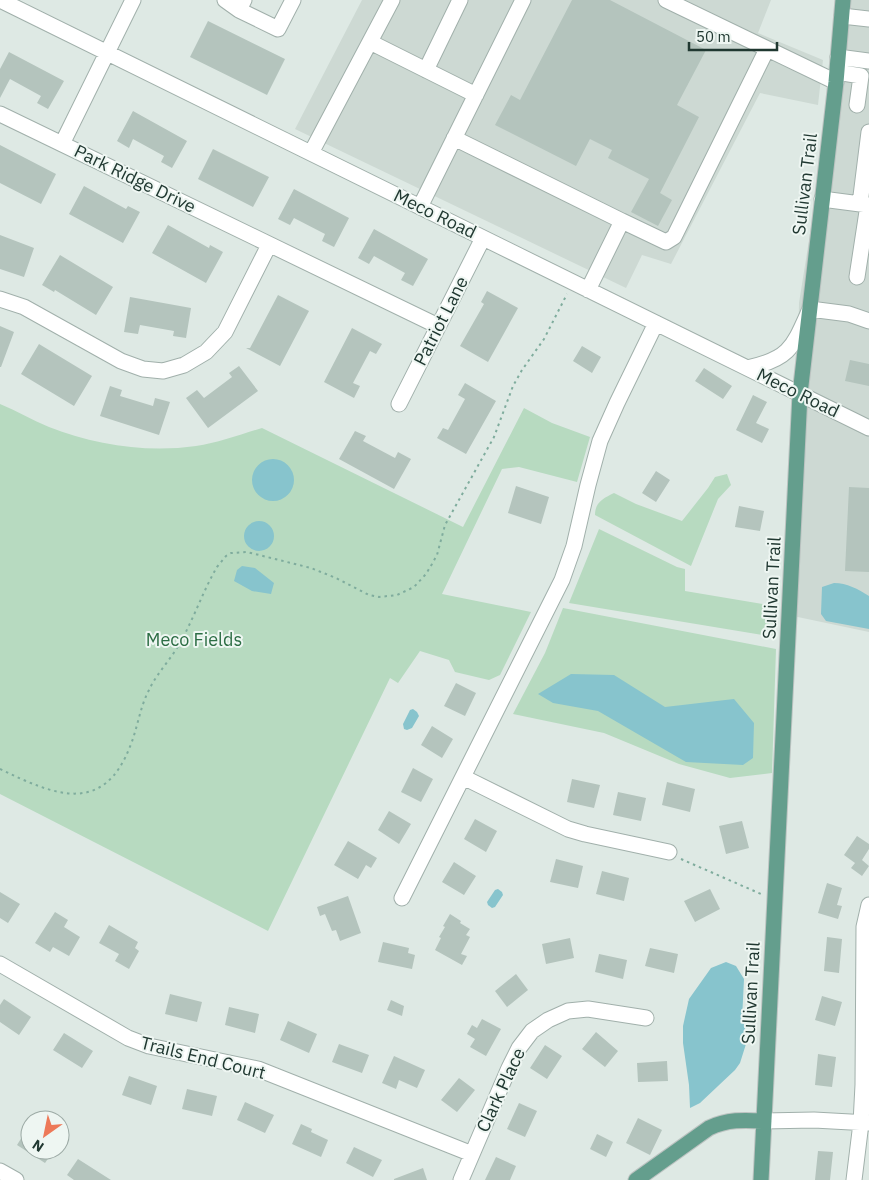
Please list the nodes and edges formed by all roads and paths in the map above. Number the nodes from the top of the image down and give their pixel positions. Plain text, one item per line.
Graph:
1 (0, 0) edge
2 (133, 0) edge
3 (225, 0) edge
4 (292, 0) edge
5 (392, 0) edge
6 (460, 0) edge
7 (523, 0) edge
8 (666, 0) edge
9 (843, 0) edge
10 (242, 5) edge
11 (842, 16) junction
12 (869, 20) edge
13 (370, 42) junction
14 (767, 49) junction
15 (108, 53) junction
16 (838, 57) junction
17 (869, 61) edge
18 (426, 70) junction
19 (837, 77) junction
20 (476, 95) junction
21 (857, 105) dead end
22 (0, 114) edge
23 (869, 132) edge
24 (454, 138) junction
25 (62, 144) junction
26 (312, 154) junction
27 (822, 199) junction
28 (866, 205) edge
29 (420, 207) junction
30 (622, 221) junction
31 (483, 238) junction
32 (269, 245) junction
33 (857, 277) dead end
34 (573, 282) junction
35 (588, 290) junction
36 (0, 299) edge
37 (810, 309) junction
38 (869, 321) edge
39 (656, 324) junction
40 (438, 326) junction
41 (747, 368) junction
42 (800, 394) junction
43 (399, 404) dead end
44 (869, 427) edge
45 (0, 769) edge
46 (463, 777) junction
47 (669, 852) joint
48 (402, 898) dead end
49 (775, 900) junction
50 (869, 906) edge
51 (0, 964) edge
52 (646, 1018) dead end
53 (764, 1121) junction
54 (865, 1123) edge
55 (472, 1154) junction
56 (0, 1171) edge
57 (16, 1180) edge
58 (461, 1180) edge
59 (636, 1180) edge
60 (761, 1180) edge
61 (854, 1180) edge

1 - 15 street, Meco Road
2 - 15 street
3 - 10 street
4 - 10 street
5 - 13 street
6 - 18 street
7 - 20 street
8 - 14 street
9 - 11 main road, Sullivan Trail
11 - 12 street
11 - 16 main road, Sullivan Trail
13 - 18 street
13 - 26 street
14 - 19 street
14 - 30 street
15 - 25 street
15 - 26 street, Meco Road
16 - 17 street
16 - 19 main road, Sullivan Trail
18 - 20 street
19 - 21 street
19 - 27 main road, Sullivan Trail
20 - 24 street
22 - 25 street, Park Ridge Drive
23 - 28 street
24 - 29 street
24 - 30 street
25 - 32 street, Park Ridge Drive
26 - 29 street, Meco Road
27 - 28 street
27 - 37 main road, Sullivan Trail
28 - 33 street
29 - 31 street, Meco Road
30 - 35 street
31 - 34 street, Meco Road
31 - 40 street, Patriot Lane
32 - 36 street
32 - 40 street, Park Ridge Drive
34 - 35 street, Meco Road
34 - 45 path
35 - 39 street, Meco Road
37 - 38 street
37 - 41 street
37 - 42 main road, Sullivan Trail
39 - 41 street, Meco Road
39 - 46 street
40 - 43 street, Patriot Lane
41 - 42 street, Meco Road
42 - 44 street, Meco Road
42 - 49 main road, Sullivan Trail
46 - 47 street
46 - 48 street
47 - 49 path
49 - 53 main road, Sullivan Trail
50 - 54 street
51 - 55 street, Trails End Court
52 - 55 street, Clark Place
53 - 54 street
53 - 59 main road
53 - 60 main road, Sullivan Trail
54 - 61 street
55 - 58 street, Clark Place
56 - 57 street

